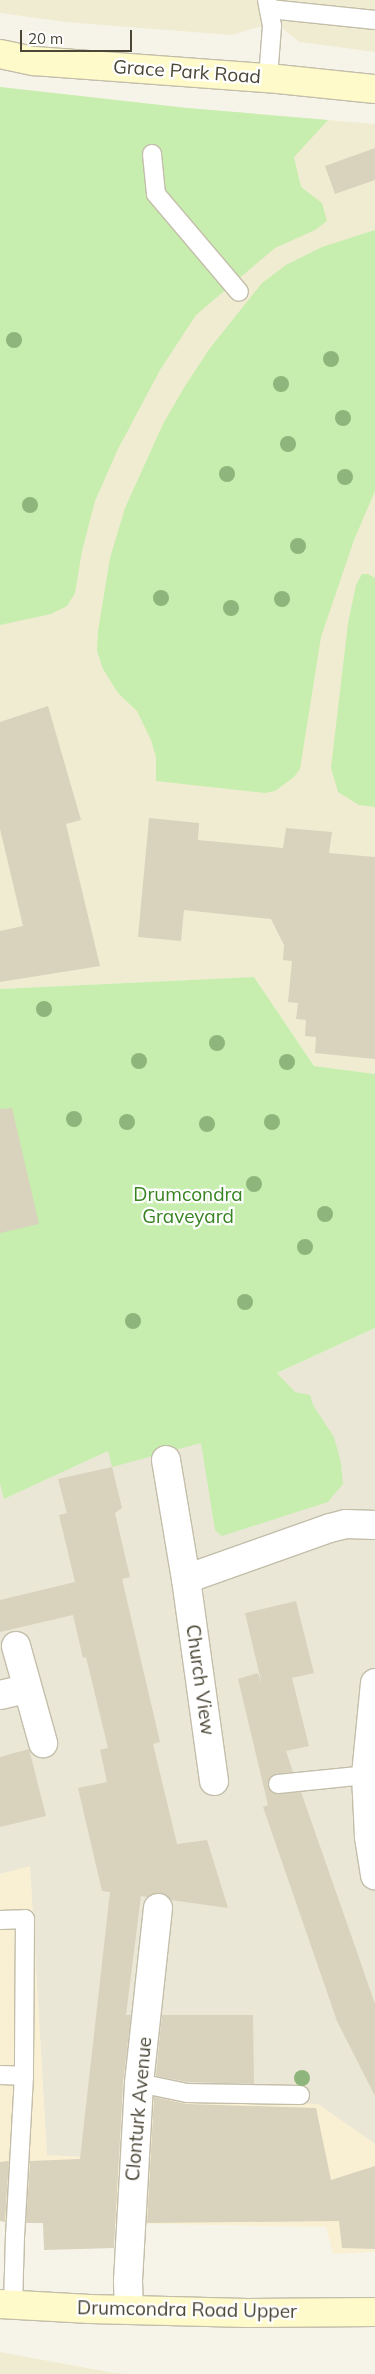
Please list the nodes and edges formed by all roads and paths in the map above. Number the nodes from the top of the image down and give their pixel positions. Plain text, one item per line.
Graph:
1 (268, 5) edge
2 (375, 20) edge
3 (0, 54) edge
4 (268, 78) junction
5 (375, 89) edge
6 (152, 154) dead end
7 (239, 292) dead end
8 (166, 1460) dead end
9 (375, 1525) edge
10 (186, 1579) junction
11 (16, 1646) dead end
12 (375, 1683) edge
13 (27, 1689) junction
14 (0, 1696) edge
15 (43, 1743) dead end
16 (366, 1775) junction
17 (214, 1781) dead end
18 (278, 1784) dead end
19 (375, 1876) edge
20 (158, 1908) dead end
21 (0, 1920) edge
22 (0, 2075) edge
23 (24, 2076) junction
24 (139, 2083) junction
25 (300, 2095) dead end
26 (7, 2305) edge
27 (129, 2310) junction
28 (375, 2312) edge

1 - 2 lane
1 - 4 lane
3 - 4 street, Grace Park Road
4 - 5 street, Grace Park Road
6 - 7 lane
8 - 10 street, Church View
9 - 10 street
10 - 17 street, Church View
11 - 13 street
12 - 16 street
13 - 14 street
13 - 15 street
16 - 18 lane
16 - 19 street
20 - 24 street, Clonturk Avenue
21 - 23 lane
22 - 23 lane
23 - 26 lane
24 - 25 lane
24 - 27 street, Clonturk Avenue
26 - 27 street, Drumcondra Road Upper
27 - 28 street, Drumcondra Road Upper

